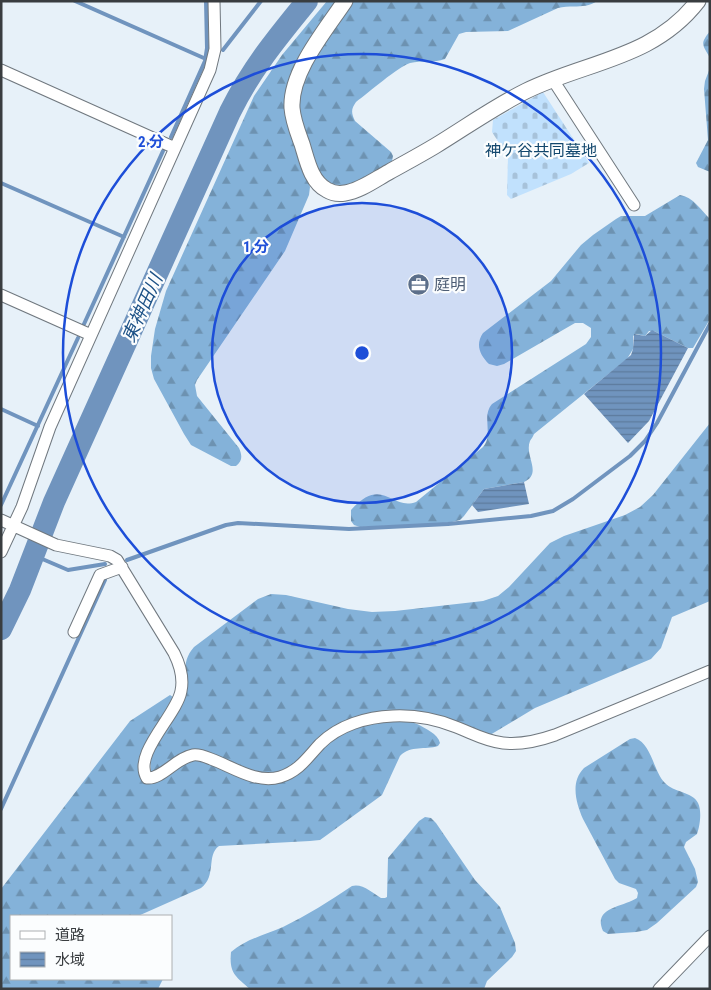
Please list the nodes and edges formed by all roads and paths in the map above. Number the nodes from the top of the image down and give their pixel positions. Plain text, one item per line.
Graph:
1 (214, 1) edge
2 (345, 1) edge
3 (698, 1) edge
4 (1, 70) edge
5 (553, 80) junction
6 (175, 148) junction
7 (634, 205) dead end
8 (1, 295) edge
9 (91, 335) junction
10 (1, 520) edge
11 (17, 528) junction
12 (1, 552) edge
13 (122, 567) junction
14 (74, 632) dead end
15 (710, 671) edge
16 (710, 936) edge
17 (660, 989) edge

1 - 6 street
2 - 5 street
3 - 5 street
4 - 6 street
5 - 7 street
6 - 9 street
8 - 9 street
9 - 11 street
10 - 11 street
11 - 12 street
11 - 13 street
13 - 14 street
13 - 15 street
16 - 17 street

